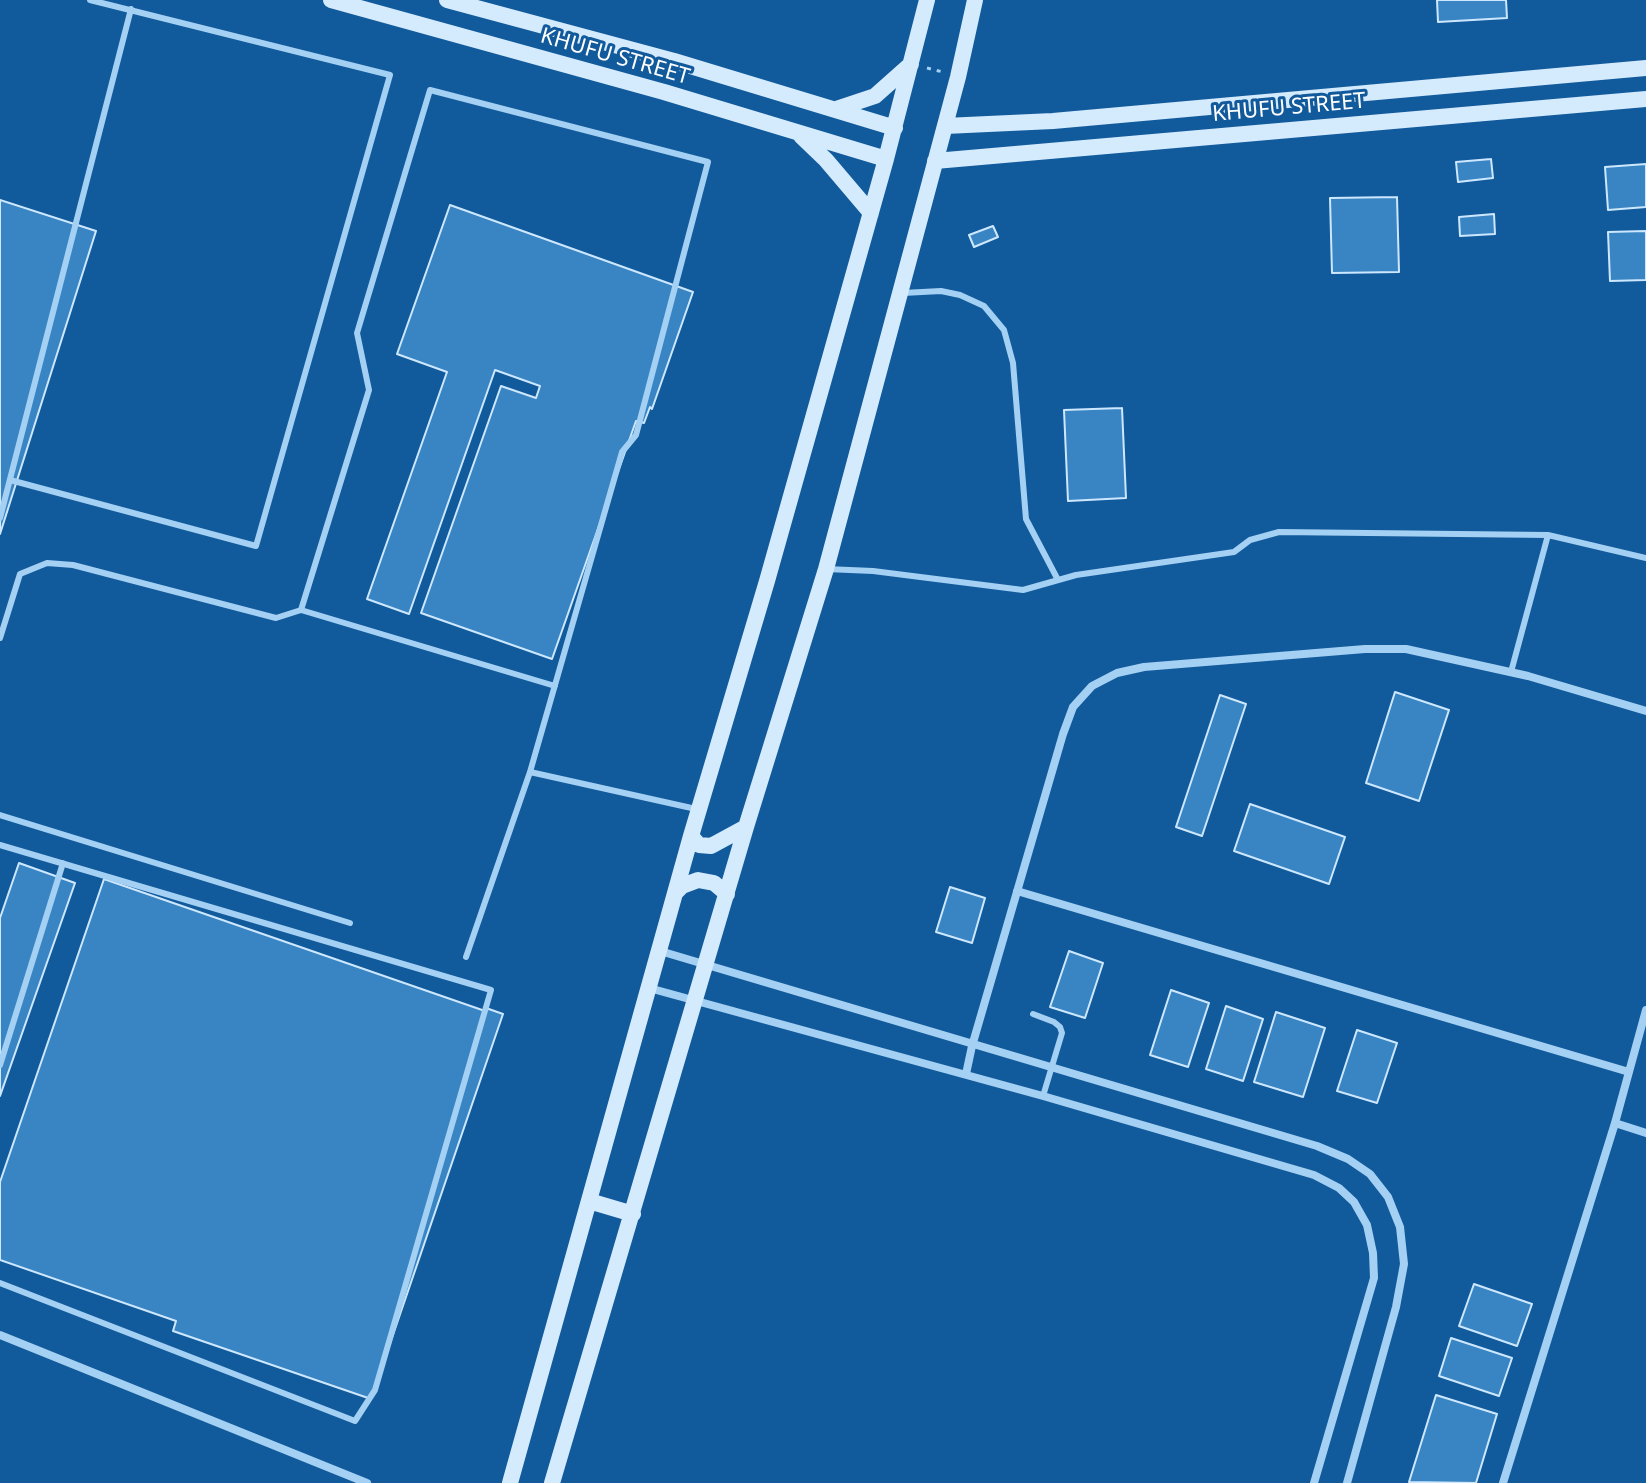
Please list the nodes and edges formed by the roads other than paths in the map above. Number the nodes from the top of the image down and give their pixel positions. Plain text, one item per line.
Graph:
1 (90, 0) edge
2 (331, 0) edge
3 (447, 0) edge
4 (927, 0) edge
5 (975, 0) edge
6 (131, 9) junction
7 (912, 63) junction
8 (1646, 68) edge
9 (1646, 99) edge
10 (834, 109) junction
11 (945, 126) junction
12 (895, 128) junction
13 (800, 134) junction
14 (886, 159) junction
15 (935, 161) junction
16 (871, 213) junction
17 (900, 293) junction
18 (10, 480) junction
19 (0, 518) edge
20 (1548, 535) junction
21 (1646, 558) edge
22 (826, 569) junction
23 (1058, 580) junction
24 (301, 610) junction
25 (0, 638) edge
26 (1511, 672) junction
27 (555, 686) junction
28 (1646, 711) edge
29 (530, 772) junction
30 (699, 810) junction
31 (0, 815) edge
32 (746, 827) junction
33 (691, 836) junction
34 (0, 845) edge
35 (63, 863) junction
36 (1017, 891) junction
37 (676, 892) junction
38 (727, 894) junction
39 (350, 923) dead end
40 (660, 951) junction
41 (466, 957) dead end
42 (705, 966) junction
43 (649, 988) junction
44 (695, 1002) junction
45 (1646, 1010) edge
46 (1033, 1014) dead end
47 (972, 1046) junction
48 (0, 1065) edge
49 (1051, 1069) junction
50 (1629, 1072) junction
51 (966, 1074) junction
52 (1043, 1096) junction
53 (1615, 1123) junction
54 (1646, 1133) edge
55 (589, 1201) junction
56 (633, 1214) junction
57 (0, 1283) edge
58 (0, 1335) edge
59 (367, 1483) edge
60 (510, 1483) edge
61 (552, 1483) edge
62 (1314, 1483) edge
63 (1347, 1483) edge
64 (1503, 1483) edge

1 - 6 lane
2 - 13 street, KHUFU STREET
3 - 10 street, KHUFU STREET
4 - 7 street
5 - 11 street
6 - 18 lane
6 - 18 lane
7 - 10 street
7 - 12 street
8 - 11 street, KHUFU STREET
9 - 15 street, KHUFU STREET
10 - 12 street, KHUFU STREET
11 - 15 street
12 - 14 street
13 - 14 street, KHUFU STREET
13 - 16 street
14 - 16 street
15 - 17 street
16 - 30 street
17 - 22 street
17 - 23 lane
18 - 19 lane
20 - 21 lane
20 - 23 lane
20 - 26 lane
22 - 23 lane
22 - 32 street
24 - 25 lane
24 - 27 lane
24 - 27 lane
26 - 28 street
26 - 36 street
27 - 29 lane
29 - 30 lane
29 - 41 lane
30 - 33 street
31 - 39 lane
32 - 33 street
32 - 38 street
33 - 37 street
34 - 35 lane
35 - 48 lane
35 - 57 lane
36 - 47 street
36 - 50 street
37 - 38 street
37 - 40 street
38 - 42 street
40 - 42 street
40 - 43 street
42 - 44 street
42 - 47 street
43 - 44 street
43 - 55 street
44 - 51 street
44 - 56 street
45 - 50 street
46 - 49 lane
47 - 49 street
47 - 51 street
49 - 52 lane
49 - 63 street
50 - 53 street
51 - 52 street
52 - 62 street
53 - 54 street
53 - 64 street
55 - 56 street
55 - 60 street
56 - 61 street
58 - 59 street

